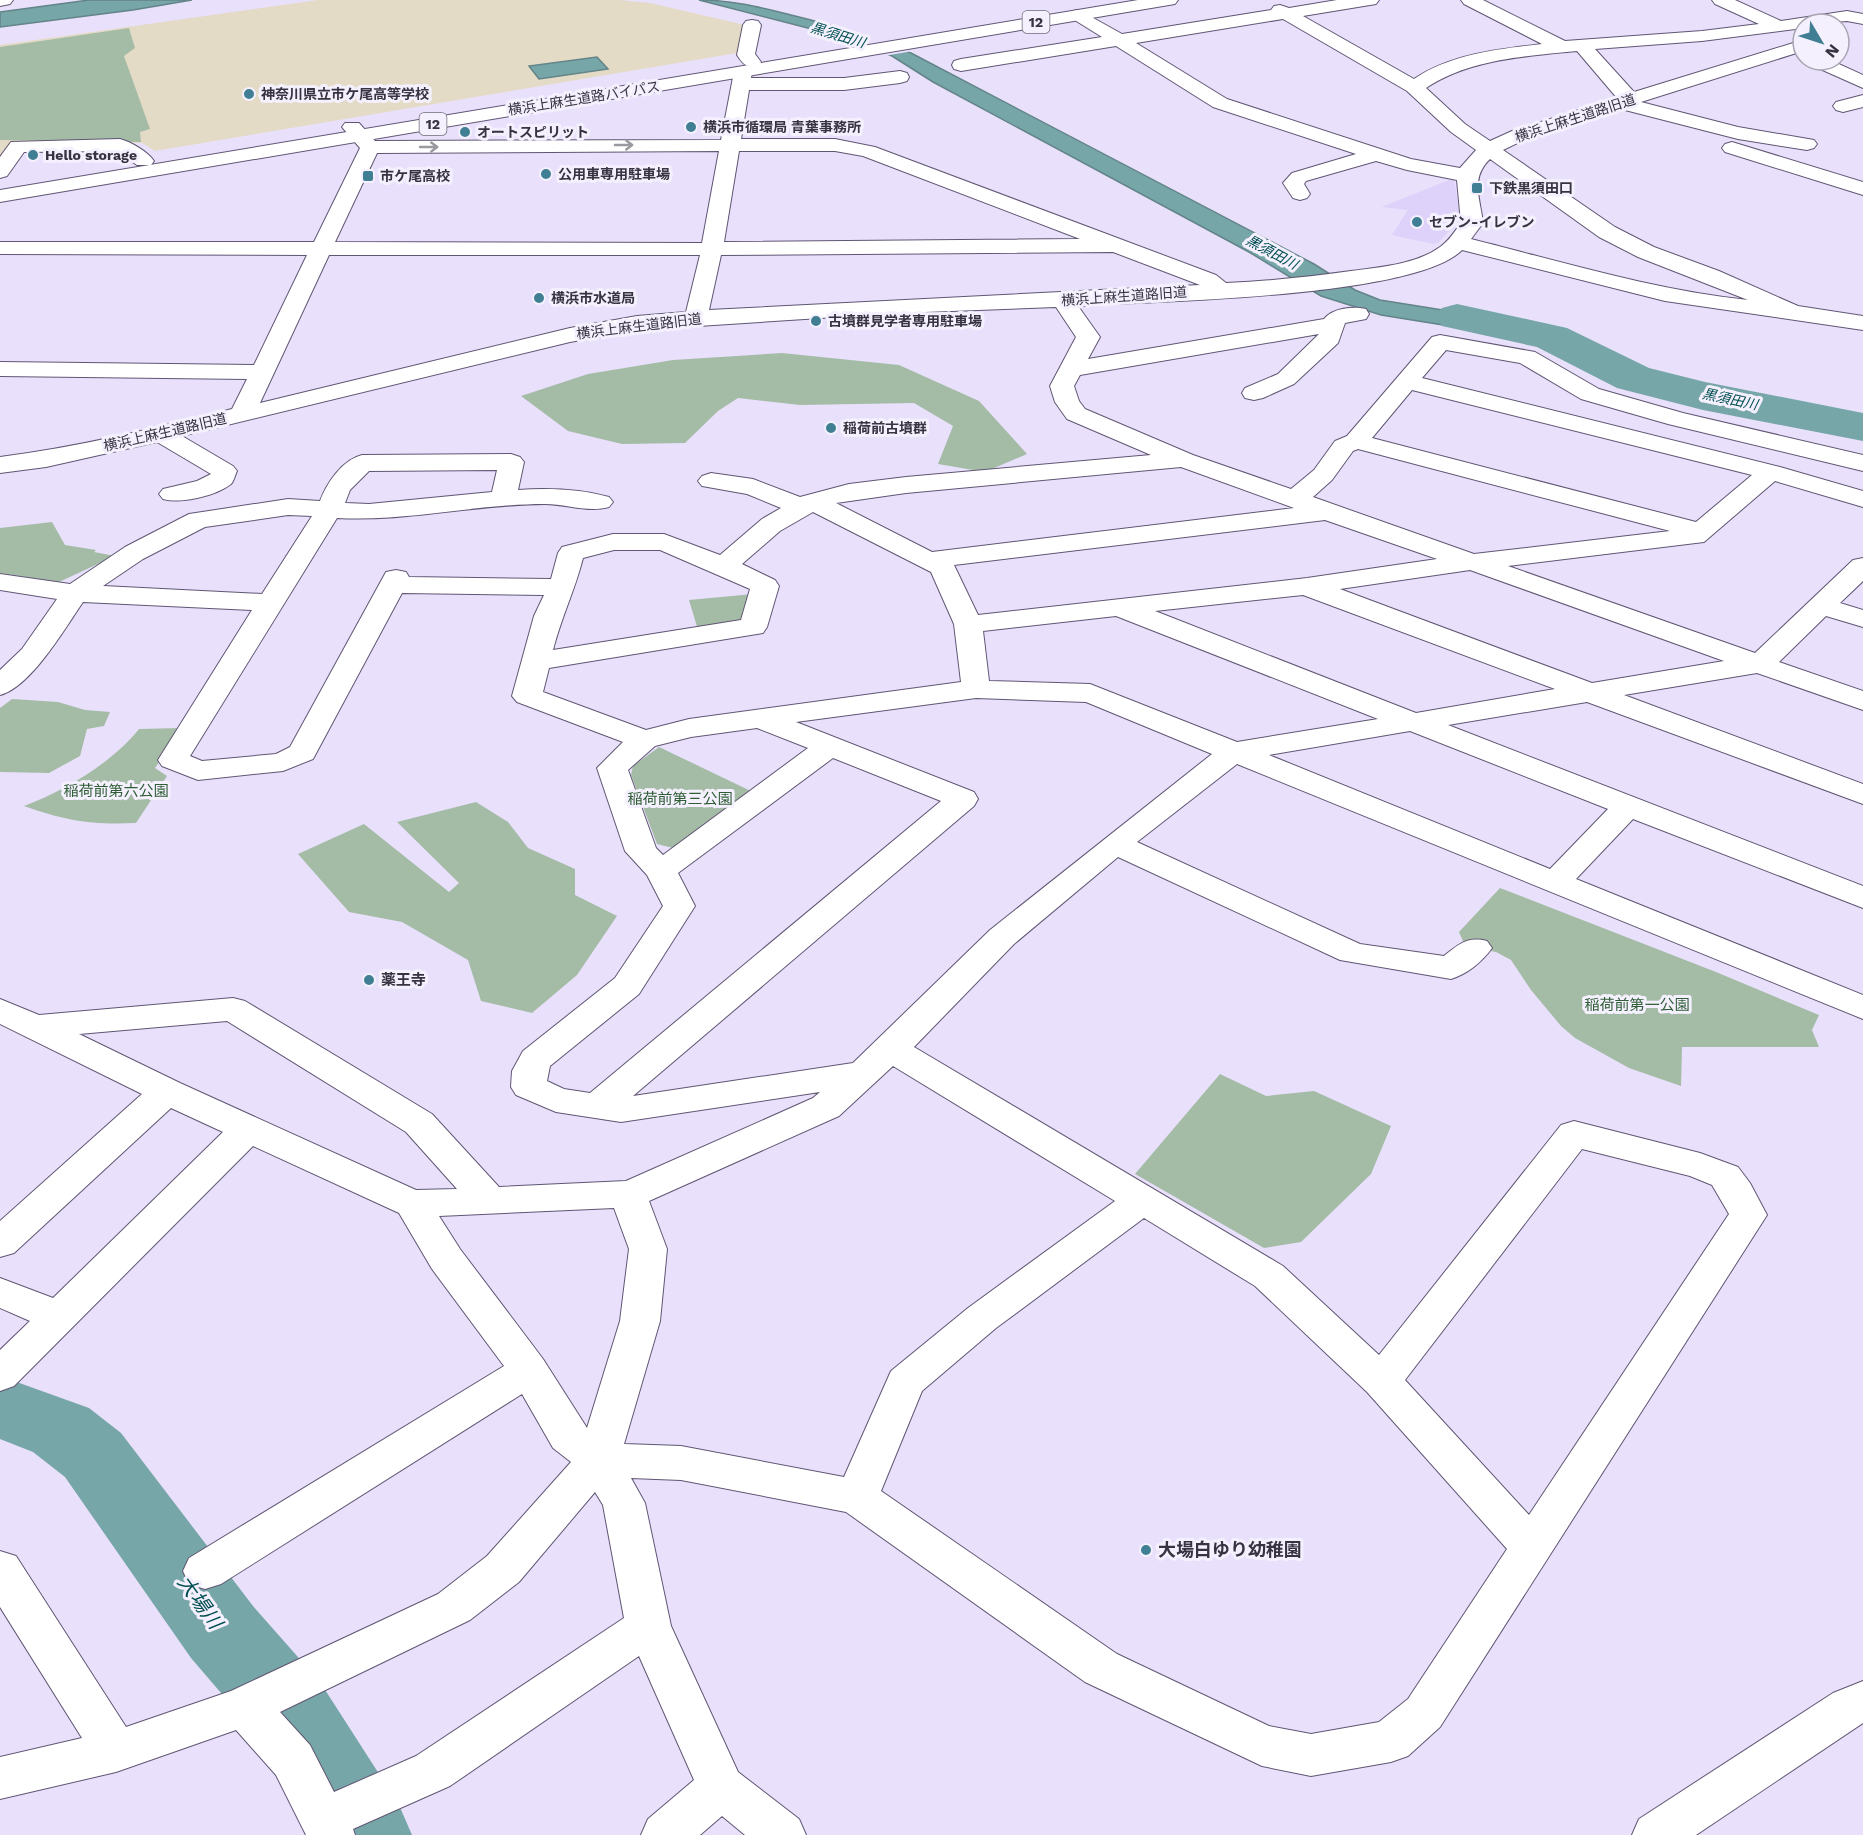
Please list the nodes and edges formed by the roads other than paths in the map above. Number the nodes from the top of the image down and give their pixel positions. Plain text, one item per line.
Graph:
1 (1123, 0) edge
2 (1169, 0) edge
3 (1261, 0) edge
4 (1370, 0) edge
5 (1470, 0) edge
6 (1721, 0) edge
7 (1068, 8) edge
8 (1286, 14) junction
9 (1863, 19) edge
10 (752, 25) dead end
11 (1778, 26) junction
12 (1120, 40) junction
13 (1574, 47) junction
14 (1791, 51) edge
15 (961, 65) dead end
16 (1841, 72) edge
17 (745, 73) junction
18 (900, 77) dead end
19 (1863, 82) edge
20 (1414, 87) junction
21 (1627, 101) junction
22 (1863, 101) edge
23 (1843, 106) dead end
24 (1738, 133) junction
25 (361, 137) junction
26 (728, 144) junction
27 (1807, 144) dead end
28 (1489, 149) junction
29 (1377, 154) junction
30 (144, 161) junction
31 (0, 172) edge
32 (1467, 176) junction
33 (0, 185) edge
34 (1863, 189) edge
35 (1300, 194) dead end
36 (0, 196) edge
37 (1458, 242) junction
38 (1120, 245) junction
39 (321, 248) junction
40 (0, 249) edge
41 (712, 249) junction
42 (1220, 290) junction
43 (1063, 300) junction
44 (1791, 311) junction
45 (1358, 314) dead end
46 (696, 318) junction
47 (1863, 323) edge
48 (1331, 325) junction
49 (0, 369) edge
50 (1072, 369) junction
51 (262, 372) junction
52 (1407, 382) junction
53 (1254, 393) dead end
54 (242, 414) junction
55 (161, 434) junction
56 (1356, 441) junction
57 (1184, 460) junction
58 (1863, 464) edge
59 (0, 465) edge
60 (1771, 472) junction
61 (711, 481) dead end
62 (172, 494) dead end
63 (503, 499) junction
64 (1296, 499) junction
65 (1863, 499) edge
66 (600, 502) dead end
67 (806, 504) junction
68 (330, 508) junction
69 (1327, 512) junction
70 (1701, 531) junction
71 (929, 560) junction
72 (1472, 562) junction
73 (724, 566) junction
74 (1863, 566) edge
75 (0, 582) edge
76 (1307, 586) junction
77 (562, 587) junction
78 (75, 593) junction
79 (270, 603) junction
80 (1821, 606) junction
81 (1119, 607) junction
82 (1863, 619) edge
83 (968, 624) junction
84 (537, 661) junction
85 (1760, 664) junction
86 (0, 686) edge
87 (976, 689) junction
88 (1591, 693) junction
89 (1863, 701) edge
90 (760, 718) junction
91 (1414, 721) junction
92 (644, 740) junction
93 (830, 746) junction
94 (1233, 752) junction
95 (1863, 795) edge
96 (1628, 806) junction
97 (1115, 844) junction
98 (661, 871) junction
99 (1554, 883) junction
100 (1863, 898) edge
101 (1475, 948) dead end
102 (1863, 1008) edge
103 (0, 1010) edge
104 (35, 1027) junction
105 (891, 1048) junction
106 (862, 1074) junction
107 (167, 1092) junction
108 (615, 1112) junction
109 (248, 1129) junction
110 (638, 1185) junction
111 (489, 1200) junction
112 (1142, 1200) junction
113 (412, 1204) junction
114 (0, 1243) edge
115 (0, 1292) edge
116 (59, 1317) junction
117 (529, 1370) junction
118 (0, 1375) edge
119 (1381, 1381) junction
120 (598, 1460) junction
121 (857, 1497) junction
122 (1531, 1546) junction
123 (0, 1569) edge
124 (205, 1571) dead end
125 (648, 1626) junction
126 (1863, 1701) edge
127 (245, 1707) junction
128 (116, 1751) junction
129 (0, 1778) edge
130 (721, 1787) junction
131 (327, 1827) edge
132 (1671, 1831) edge
133 (665, 1835) edge
134 (782, 1835) edge

1 - 7 street, 横浜上麻生道路バイパス / 12
2 - 7 street, 横浜上麻生道路バイパス / 12
3 - 8 street
4 - 8 street
5 - 13 street
6 - 11 street
7 - 12 street
7 - 17 street, 横浜上麻生道路バイパス / 12
8 - 12 street
8 - 20 street
9 - 11 street
10 - 17 street
11 - 13 street
12 - 15 street
12 - 29 street
13 - 20 street
13 - 21 street
14 - 21 street, 横浜上麻生道路旧道
16 - 19 street
17 - 18 street
17 - 25 street, 横浜上麻生道路バイパス / 12
17 - 26 street
20 - 28 street
21 - 24 street
21 - 28 street, 横浜上麻生道路旧道
22 - 23 street
24 - 27 street
24 - 34 street
25 -> 26 street
25 - 30 street, 横浜上麻生道路バイパス / 12
25 - 36 street, 横浜上麻生道路バイパス / 12
25 - 39 street
26 - 38 street
26 - 41 street
28 - 32 street, 横浜上麻生道路旧道
28 - 44 street
29 - 32 street
29 - 35 street
30 - 31 street
30 - 33 street, 横浜上麻生道路バイパス / 12
32 - 37 street
37 - 42 street, 横浜上麻生道路旧道
37 - 44 street
38 - 41 street
38 - 42 street
39 - 40 street
39 - 41 street
39 - 51 street
41 - 46 street
42 - 43 street, 横浜上麻生道路旧道
43 - 46 street, 横浜上麻生道路旧道
43 - 50 street
44 - 47 street
45 - 48 street
46 - 54 street, 横浜上麻生道路旧道
48 - 50 street
48 - 53 street
49 - 51 street
50 - 57 street
51 - 54 street
52 - 56 street
52 - 58 street
52 - 60 street
54 - 55 street, 横浜上麻生道路旧道
55 - 59 street, 横浜上麻生道路旧道
55 - 62 street
56 - 64 street
56 - 70 street
57 - 64 street
57 - 67 street
60 - 65 street
60 - 70 street
61 - 67 street
63 - 66 street
63 - 68 street
63 - 68 street
64 - 69 street
67 - 71 street
67 - 73 street
68 - 78 street
68 - 79 street
69 - 71 street
69 - 72 street
70 - 72 street
71 - 83 street
72 - 76 street
72 - 85 street
73 - 77 street
73 - 84 street
74 - 80 street
75 - 78 street
76 - 81 street
76 - 88 street
77 - 79 street
77 - 84 street
78 - 79 street
78 - 86 street
80 - 82 street
80 - 85 street
81 - 83 street
81 - 91 street
83 - 87 street
84 - 92 street
85 - 88 street
85 - 89 street
87 - 90 street
87 - 94 street
88 - 91 street
88 - 95 street
90 - 92 street
90 - 93 street
91 - 94 street
91 - 96 street
92 - 98 street
93 - 98 street
93 - 108 street
94 - 97 street
94 - 99 street
96 - 99 street
96 - 100 street
97 - 101 street
97 - 105 street
98 - 108 street
99 - 102 street
103 - 104 street
104 - 107 street
104 - 111 street
105 - 106 street
105 - 112 street
106 - 108 street
106 - 110 street
107 - 109 street
107 - 114 street
109 - 113 street
109 - 116 street
110 - 111 street
110 - 120 street
111 - 113 street
112 - 119 street
112 - 121 street
113 - 117 street
115 - 116 street
116 - 118 street
117 - 120 street
117 - 124 street
119 - 122 street
119 - 122 street
120 - 121 street
120 - 125 street
120 - 127 street
121 - 122 street
123 - 128 street
125 - 130 street
125 - 131 street
126 - 132 street
127 - 128 street
127 - 131 street
128 - 129 street
130 - 133 street
130 - 134 street

